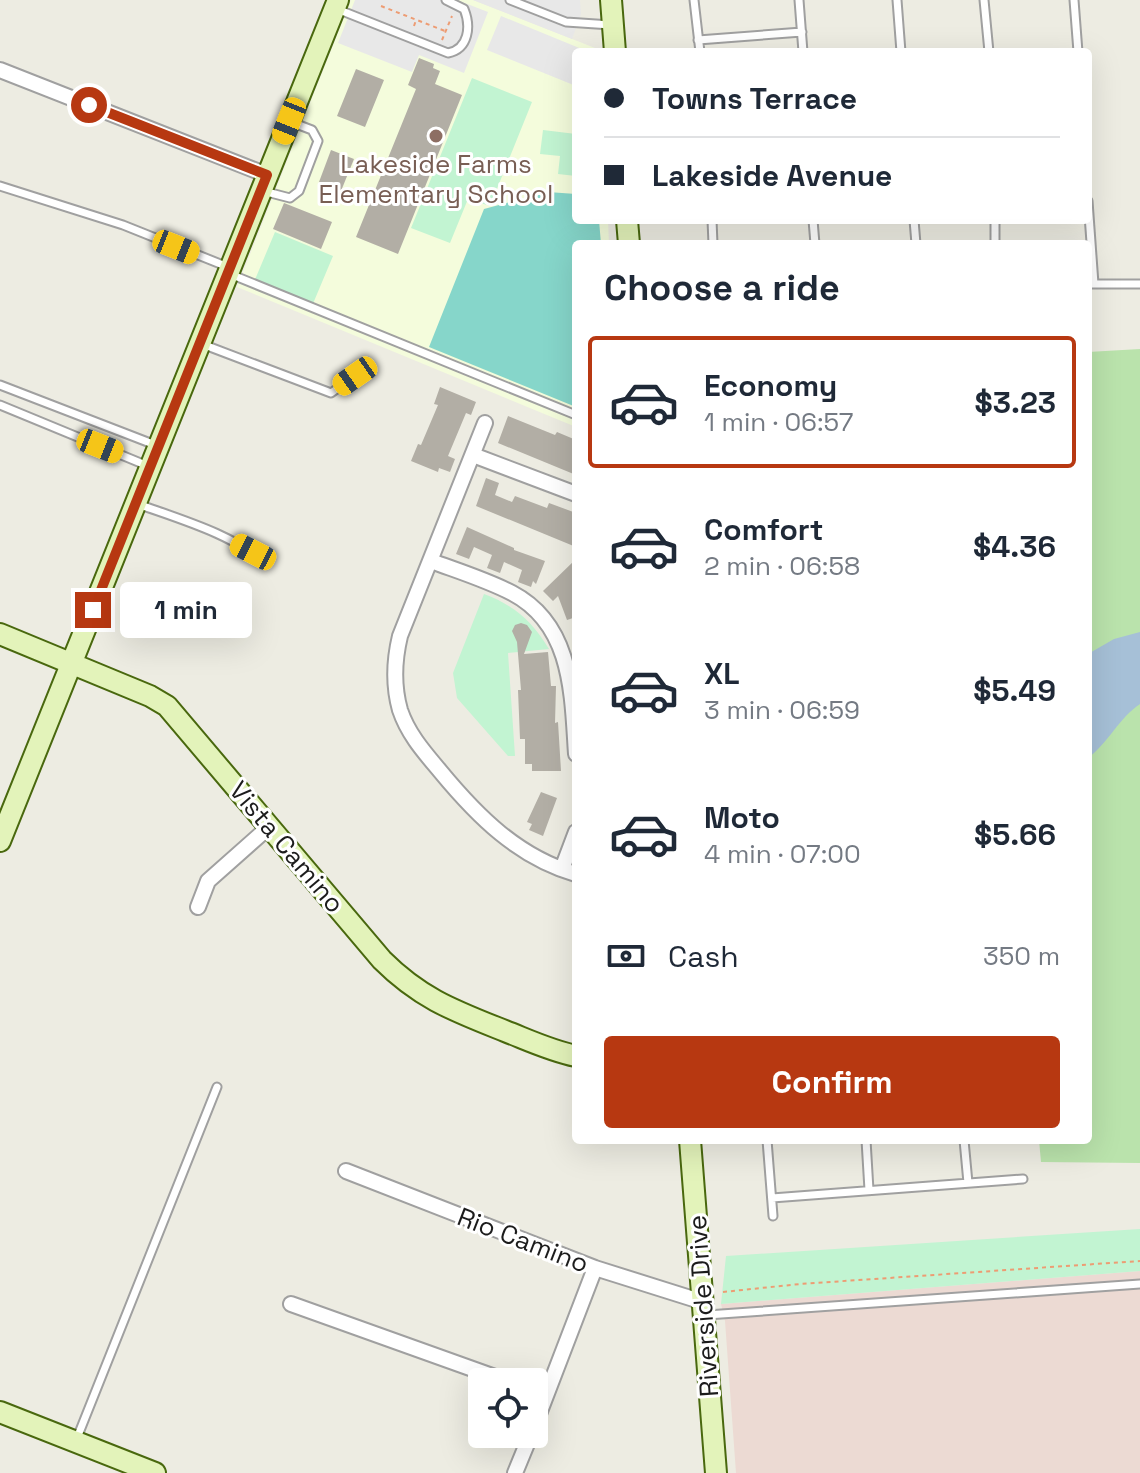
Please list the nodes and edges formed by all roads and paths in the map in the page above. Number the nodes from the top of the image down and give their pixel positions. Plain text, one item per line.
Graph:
1 (446, 0) edge
2 (510, 0) edge
3 (611, 0) edge
4 (694, 0) edge
5 (799, 0) edge
6 (897, 0) edge
7 (984, 0) edge
8 (1074, 0) edge
9 (336, 4) edge
10 (457, 4) junction
11 (381, 6) dead end
12 (613, 25) junction
13 (445, 31) junction
14 (802, 32) junction
15 (698, 40) junction
16 (615, 48) edge
17 (699, 48) edge
18 (803, 48) edge
19 (901, 48) edge
20 (989, 48) edge
21 (1078, 48) edge
22 (438, 49) junction
23 (0, 70) edge
24 (289, 121) junction
25 (264, 183) junction
26 (0, 186) edge
27 (229, 271) junction
28 (1092, 284) edge
29 (1140, 284) edge
30 (200, 343) junction
31 (355, 376) dead end
32 (0, 385) edge
33 (0, 405) edge
34 (572, 413) edge
35 (485, 423) dead end
36 (159, 446) junction
37 (473, 455) junction
38 (150, 467) junction
39 (572, 492) edge
40 (136, 504) junction
41 (431, 561) junction
42 (259, 562) dead end
43 (0, 634) edge
44 (71, 663) junction
45 (572, 710) edge
46 (270, 826) junction
47 (0, 841) edge
48 (569, 872) edge
49 (198, 907) dead end
50 (572, 1055) edge
51 (217, 1087) dead end
52 (690, 1144) edge
53 (767, 1144) edge
54 (866, 1144) edge
55 (964, 1144) edge
56 (346, 1171) dead end
57 (1023, 1179) dead end
58 (968, 1183) junction
59 (869, 1190) junction
60 (772, 1198) junction
61 (773, 1216) dead end
62 (1140, 1261) edge
63 (595, 1268) junction
64 (1140, 1284) edge
65 (723, 1292) dead end
66 (291, 1304) dead end
67 (703, 1308) junction
68 (470, 1368) edge
69 (548, 1375) edge
70 (0, 1412) edge
71 (77, 1440) junction
72 (525, 1448) edge
73 (155, 1473) edge
74 (515, 1473) edge
75 (716, 1473) edge

1 - 10 lane
2 - 12 lane
3 - 12 street
4 - 15 lane
5 - 14 lane
6 - 19 lane
7 - 20 lane
8 - 21 lane
9 - 22 lane
9 - 24 street
10 - 13 path
10 - 22 lane
11 - 13 path
12 - 16 street
13 - 22 path
14 - 15 lane
14 - 18 lane
15 - 17 lane
23 - 25 street
24 - 25 street
24 - 25 lane
25 - 27 street
26 - 27 lane
27 - 30 street
27 - 34 lane
28 - 29 lane
30 - 31 lane
30 - 36 street
32 - 36 lane
33 - 38 lane
35 - 37 street
36 - 38 street
37 - 39 street
37 - 41 street
38 - 40 street
40 - 42 lane
40 - 44 street
41 - 45 street
41 - 48 street
43 - 44 street, Vista Camino
44 - 46 street, Vista Camino
44 - 47 street
46 - 49 street
46 - 50 street, Vista Camino
51 - 71 lane
52 - 67 street, Riverside Drive
53 - 60 lane
54 - 59 lane
55 - 58 lane
56 - 63 street, Rio Camino
57 - 58 lane
58 - 59 lane
59 - 60 lane
60 - 61 lane
62 - 65 path
63 - 67 street, Rio Camino
63 - 69 street
64 - 67 lane
66 - 68 street
67 - 75 street, Riverside Drive
70 - 71 street
71 - 73 street
72 - 74 street

